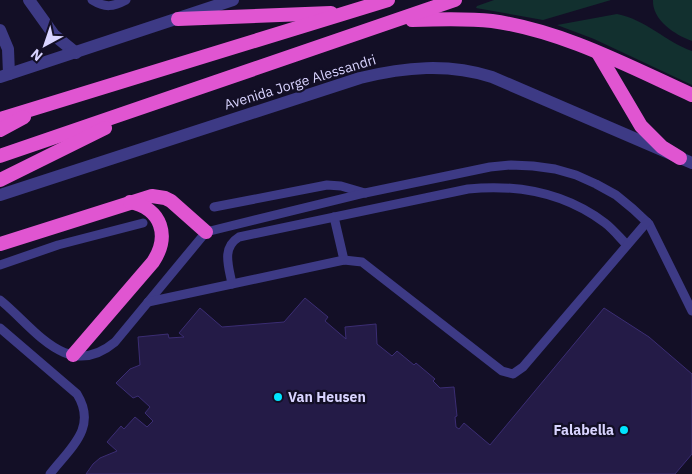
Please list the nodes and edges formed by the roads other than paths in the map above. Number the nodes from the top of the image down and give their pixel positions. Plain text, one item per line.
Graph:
1 (92, 0) edge
2 (126, 0) edge
3 (233, 0) edge
4 (388, 0) edge
5 (455, 0) edge
6 (34, 2) edge
7 (351, 12) junction
8 (178, 20) junction
9 (394, 21) junction
10 (0, 30) edge
11 (76, 53) junction
12 (598, 53) junction
13 (4, 76) edge
14 (692, 96) edge
15 (49, 103) junction
16 (155, 103) junction
17 (0, 119) edge
18 (0, 130) edge
19 (0, 156) edge
20 (686, 160) edge
21 (0, 180) edge
22 (365, 193) junction
23 (0, 195) edge
24 (130, 202) junction
25 (214, 207) dead end
26 (334, 217) junction
27 (647, 222) junction
28 (142, 223) dead end
29 (206, 232) junction
30 (0, 244) edge
31 (628, 244) junction
32 (344, 260) junction
33 (0, 265) edge
34 (232, 284) junction
35 (0, 300) edge
36 (148, 302) junction
37 (692, 311) edge
38 (0, 328) edge
39 (73, 356) junction
40 (50, 474) edge

1 - 2 lane
3 - 8 street
4 - 7 highway
5 - 9 highway, Avenida Jorge Alessandri
6 - 11 street
7 - 8 highway
7 - 15 highway
8 - 11 street
9 - 12 highway
9 - 16 highway, Avenida Jorge Alessandri
10 - 13 street
11 - 13 street
12 - 14 highway
12 - 20 highway
15 - 17 highway
15 - 18 highway
16 - 19 highway, Avenida Jorge Alessandri
16 - 21 highway
20 - 23 street, Avenida Jorge Alessandri
22 - 25 lane
22 - 27 lane
22 - 29 lane
24 - 29 highway
24 - 30 highway
24 - 39 highway
26 - 31 lane
26 - 32 lane
26 - 34 lane
27 - 31 lane
27 - 37 lane
28 - 33 lane
29 - 36 lane
31 - 32 lane
32 - 34 lane
34 - 36 lane
35 - 39 lane
36 - 39 lane
38 - 40 lane

